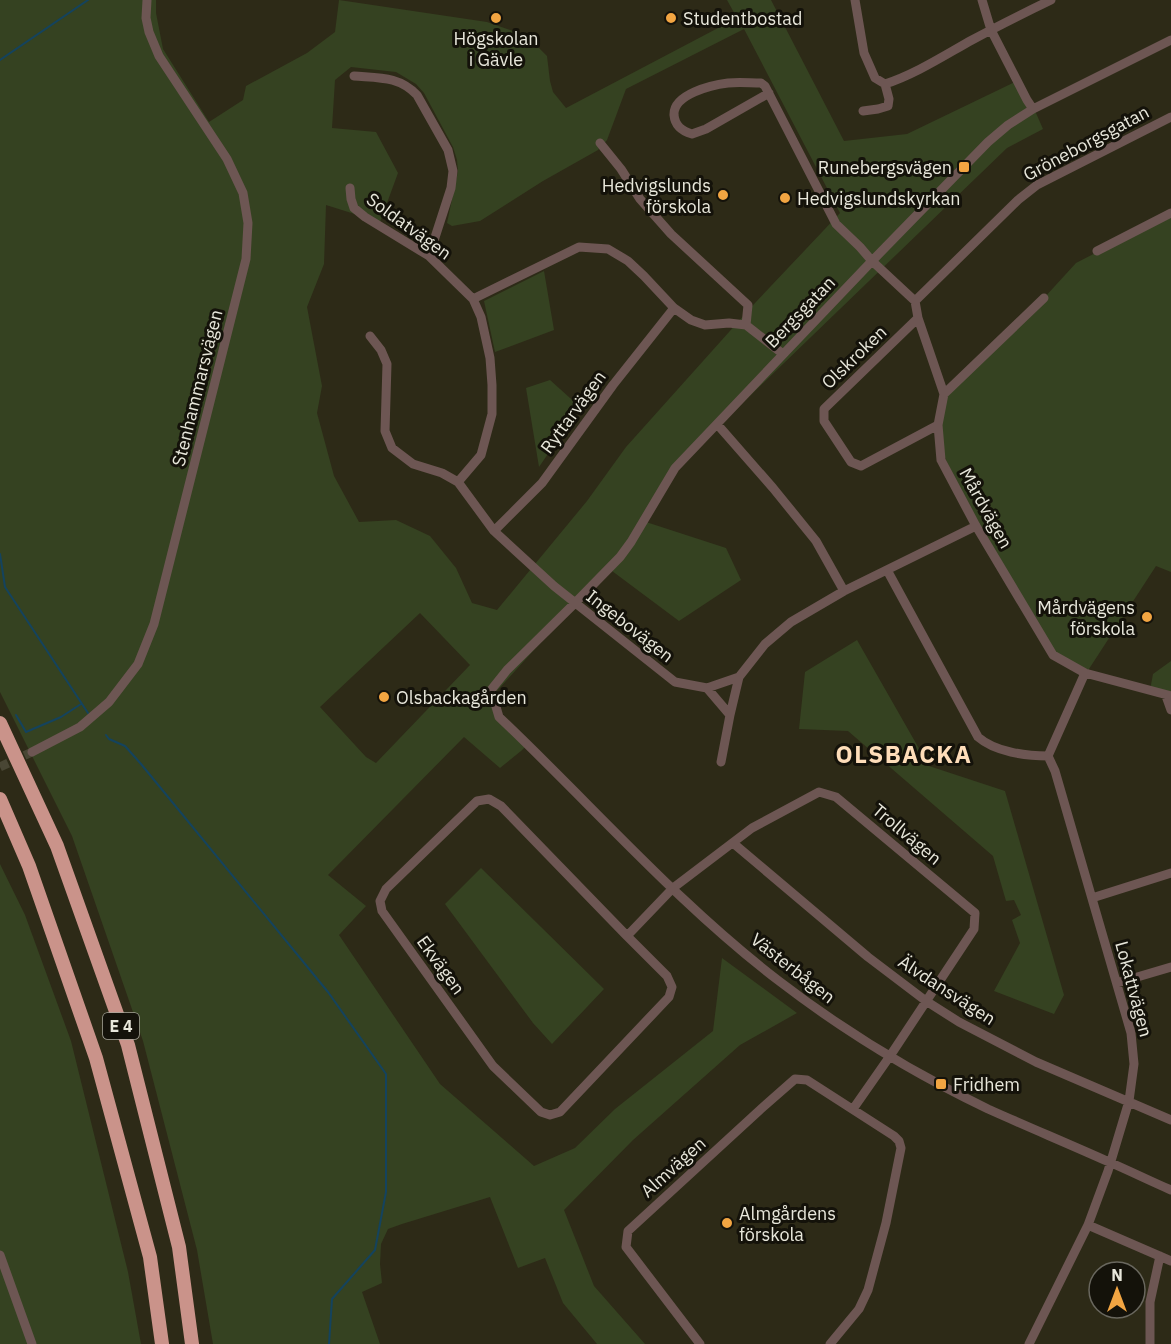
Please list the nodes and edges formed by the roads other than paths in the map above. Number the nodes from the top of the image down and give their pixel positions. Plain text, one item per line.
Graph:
1 (147, 0) edge
2 (855, 0) edge
3 (982, 0) edge
4 (1051, 0) edge
5 (991, 30) junction
6 (1171, 40) edge
7 (354, 76) dead end
8 (885, 84) junction
9 (769, 93) junction
10 (1034, 109) junction
11 (863, 111) dead end
12 (1171, 117) edge
13 (600, 143) dead end
14 (350, 188) dead end
15 (1171, 213) edge
16 (1097, 251) dead end
17 (429, 256) junction
18 (872, 261) junction
19 (1044, 298) dead end
20 (473, 299) junction
21 (915, 301) junction
22 (674, 308) junction
23 (918, 318) junction
24 (746, 325) junction
25 (370, 336) dead end
26 (783, 354) junction
27 (944, 394) junction
28 (717, 424) junction
29 (938, 425) junction
30 (458, 482) junction
31 (976, 526) junction
32 (494, 531) junction
33 (887, 570) junction
34 (843, 591) junction
35 (575, 603) junction
36 (507, 670) joint
37 (1085, 673) junction
38 (739, 677) junction
39 (707, 688) junction
40 (1168, 696) edge
41 (1171, 710) edge
42 (730, 714) junction
43 (0, 723) edge
44 (32, 752) tunnel mouth
45 (1048, 756) junction
46 (721, 762) dead end
47 (0, 799) edge
48 (733, 843) junction
49 (1171, 873) edge
50 (673, 888) junction
51 (1092, 897) junction
52 (627, 936) junction
53 (1171, 967) edge
54 (1117, 983) junction
55 (926, 1001) junction
56 (890, 1056) junction
57 (1129, 1101) junction
58 (853, 1109) junction
59 (1171, 1120) edge
60 (1111, 1163) junction
61 (1171, 1190) edge
62 (1088, 1225) junction
63 (0, 1255) edge
64 (1160, 1256) junction
65 (1171, 1261) edge
66 (32, 1344) edge
67 (162, 1344) edge
68 (192, 1344) edge
69 (700, 1344) edge
70 (830, 1344) edge
71 (1029, 1344) edge
72 (1150, 1344) edge

1 - 44 street, Stenhammarsvägen
2 - 8 street
3 - 5 street
4 - 5 street
5 - 8 street
5 - 10 street
6 - 10 street, Bergsgatan
7 - 17 street
8 - 11 street
9 - 9 street
9 - 18 street
10 - 18 street, Bergsgatan
12 - 21 street, Gröneborgsgatan
13 - 24 street
14 - 17 street, Soldatvägen
15 - 16 street
17 - 20 street, Soldatvägen
18 - 21 street
18 - 26 street, Bergsgatan
19 - 27 street
20 - 22 street
20 - 30 street, Soldatvägen
21 - 23 street, Mårdvägen
22 - 24 street
22 - 32 street, Ryttarvägen
23 - 27 street, Mårdvägen
23 - 29 street, Olskroken
24 - 26 street
25 - 30 street, Ingebovägen
26 - 28 street, Bergsgatan
27 - 29 street, Mårdvägen
28 - 34 street
28 - 35 street, Bergsgatan
29 - 31 street, Mårdvägen
30 - 32 street, Ingebovägen
31 - 33 street
31 - 37 street, Mårdvägen
32 - 35 street, Ingebovägen
33 - 34 street
33 - 45 street
34 - 38 street
35 - 36 street, Bergsgatan
35 - 39 street, Ingebovägen
36 - 50 street, Västerbågen
37 - 40 street, Mårdvägen
37 - 45 street
38 - 39 street, Ingebovägen
38 - 42 street
39 - 42 street
40 - 41 street
42 - 46 street
43 - 68 highway, E 4
45 - 51 street, Lokattvägen
47 - 67 highway, E 4
48 - 50 street, Trollvägen
48 - 55 street, Älvdansvägen
48 - 55 street, Trollvägen
49 - 51 street
50 - 52 street
50 - 56 street, Västerbågen
51 - 54 street, Lokattvägen
52 - 52 street, Ekvägen
53 - 54 street
54 - 57 street, Lokattvägen
55 - 56 street, Trollvägen
55 - 57 street, Älvdansvägen
56 - 58 street
56 - 60 street, Västerbågen
57 - 59 street, Älvdansvägen
57 - 60 street, Lokattvägen
58 - 69 street, Almvägen
58 - 70 street, Almvägen
60 - 61 street, Västerbågen
60 - 62 street, Lokattvägen
62 - 64 street
62 - 71 street, Lokattvägen
63 - 66 street
64 - 65 street
64 - 72 street

